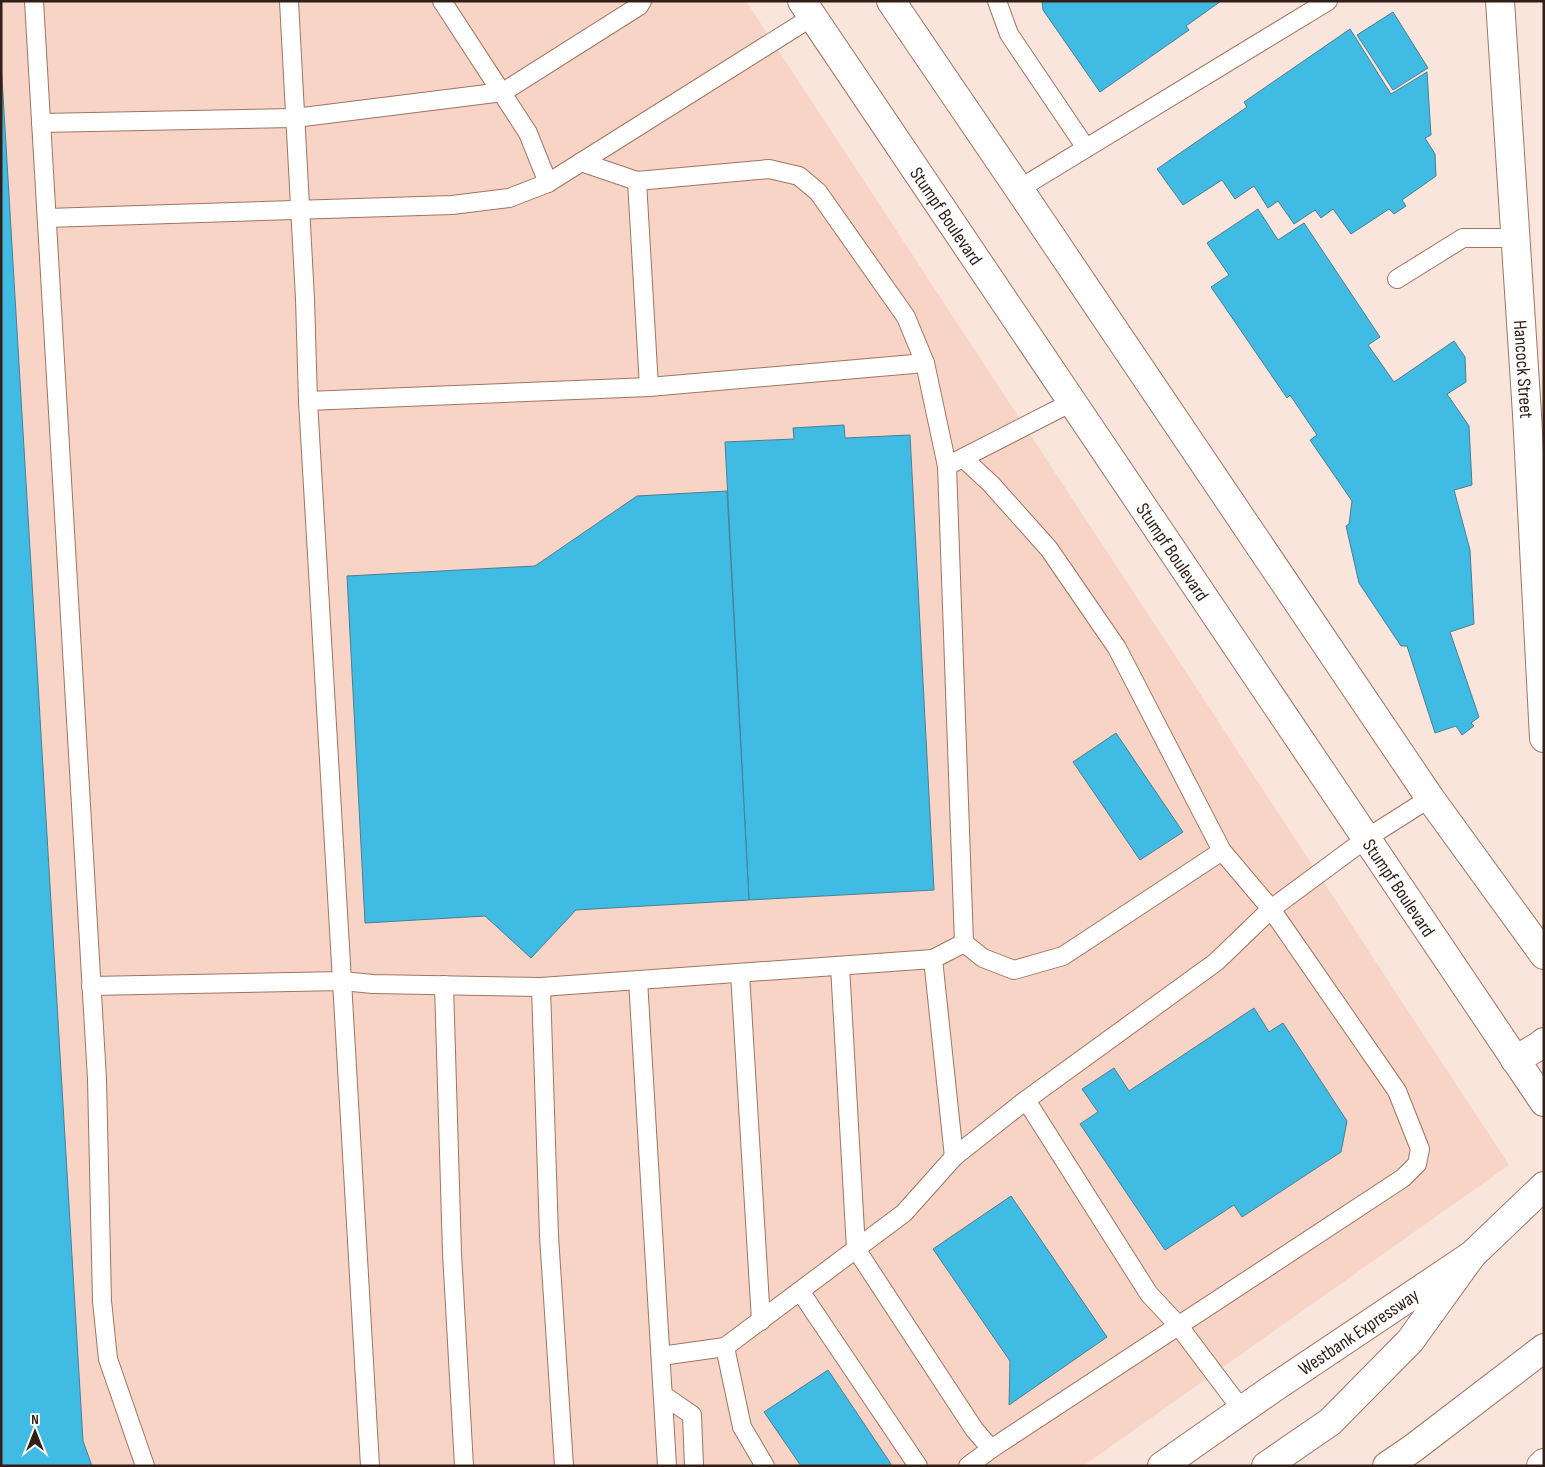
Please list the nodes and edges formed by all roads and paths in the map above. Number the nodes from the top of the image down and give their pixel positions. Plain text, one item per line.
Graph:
1 (34, 1) edge
2 (289, 1) edge
3 (442, 1) edge
4 (642, 1) edge
5 (891, 1) edge
6 (996, 1) edge
7 (1328, 1) edge
8 (1500, 1) edge
9 (813, 5) edge
10 (503, 92) junction
11 (295, 118) junction
12 (41, 123) junction
13 (1086, 148) junction
14 (581, 162) junction
15 (637, 181) junction
16 (548, 183) junction
17 (1020, 189) junction
18 (300, 209) junction
19 (47, 218) junction
20 (1516, 238) junction
21 (1397, 279) dead end
22 (925, 363) junction
23 (649, 387) junction
24 (308, 401) junction
25 (1072, 402) junction
26 (1535, 414) edge
27 (963, 458) junction
28 (947, 466) junction
29 (1544, 738) edge
30 (1430, 798) junction
31 (1367, 838) junction
32 (1222, 851) junction
33 (1271, 909) junction
34 (964, 943) junction
35 (1544, 955) edge
36 (934, 959) junction
37 (840, 966) junction
38 (740, 973) junction
39 (638, 980) junction
40 (342, 981) junction
41 (444, 985) junction
42 (91, 986) junction
43 (542, 987) junction
44 (1544, 1042) edge
45 (1514, 1060) junction
46 (1026, 1100) junction
47 (1544, 1102) edge
48 (954, 1157) junction
49 (1544, 1186) edge
50 (856, 1249) junction
51 (1472, 1255) junction
52 (800, 1291) junction
53 (760, 1321) junction
54 (1178, 1325) junction
55 (725, 1348) junction
56 (1544, 1348) edge
57 (661, 1356) junction
58 (663, 1395) junction
59 (1242, 1410) junction
60 (991, 1450) junction
61 (1544, 1463) edge
62 (145, 1466) edge
63 (370, 1466) edge
64 (464, 1466) edge
65 (564, 1466) edge
66 (668, 1466) edge
67 (694, 1466) edge
68 (765, 1466) edge
69 (918, 1466) edge
70 (968, 1466) edge
71 (1162, 1466) edge
72 (1266, 1466) edge
73 (1387, 1466) edge
74 (1541, 1466) edge

1 - 12 lane
2 - 11 lane
3 - 10 lane
4 - 10 lane
5 - 17 main road
6 - 13 lane
7 - 13 lane
8 - 20 main road, Hancock Street
9 - 14 lane
9 - 25 main road, Stumpf Boulevard
10 - 11 lane
10 - 16 lane
11 - 12 lane
11 - 18 lane
12 - 19 lane
13 - 17 lane
14 - 15 lane
14 - 16 lane
15 - 22 lane
15 - 23 lane
16 - 18 lane
17 - 30 main road
18 - 19 lane
18 - 24 lane
19 - 42 lane
20 - 21 lane
20 - 26 main road, Hancock Street
22 - 23 lane
22 - 28 lane
23 - 24 lane
24 - 40 lane
25 - 27 lane
25 - 31 main road, Stumpf Boulevard
26 - 29 main road, Hancock Street
27 - 28 lane
27 - 32 lane
28 - 34 lane
30 - 31 lane
30 - 35 main road
31 - 33 lane
31 - 45 main road, Stumpf Boulevard
32 - 33 lane
32 - 34 lane
33 - 46 lane
33 - 54 lane
34 - 36 lane
36 - 37 lane
36 - 48 lane
37 - 38 lane
37 - 50 lane
38 - 39 lane
38 - 53 lane
39 - 43 lane
39 - 57 lane
40 - 41 lane
40 - 42 lane
40 - 63 lane
41 - 43 lane
41 - 64 lane
42 - 62 lane
43 - 65 lane
44 - 45 main road
45 - 47 main road, Stumpf Boulevard
46 - 48 lane
46 - 54 lane
48 - 50 lane
49 - 51 main road, Westbank Expressway
50 - 52 lane
50 - 60 lane
51 - 59 main road, Westbank Expressway
51 - 72 main road
52 - 53 lane
52 - 69 lane
53 - 55 lane
54 - 59 lane
54 - 60 lane
55 - 57 lane
55 - 68 lane
56 - 73 main road
57 - 58 lane
58 - 66 lane
58 - 67 lane
59 - 71 main road, Westbank Expressway
60 - 70 lane
61 - 74 main road

